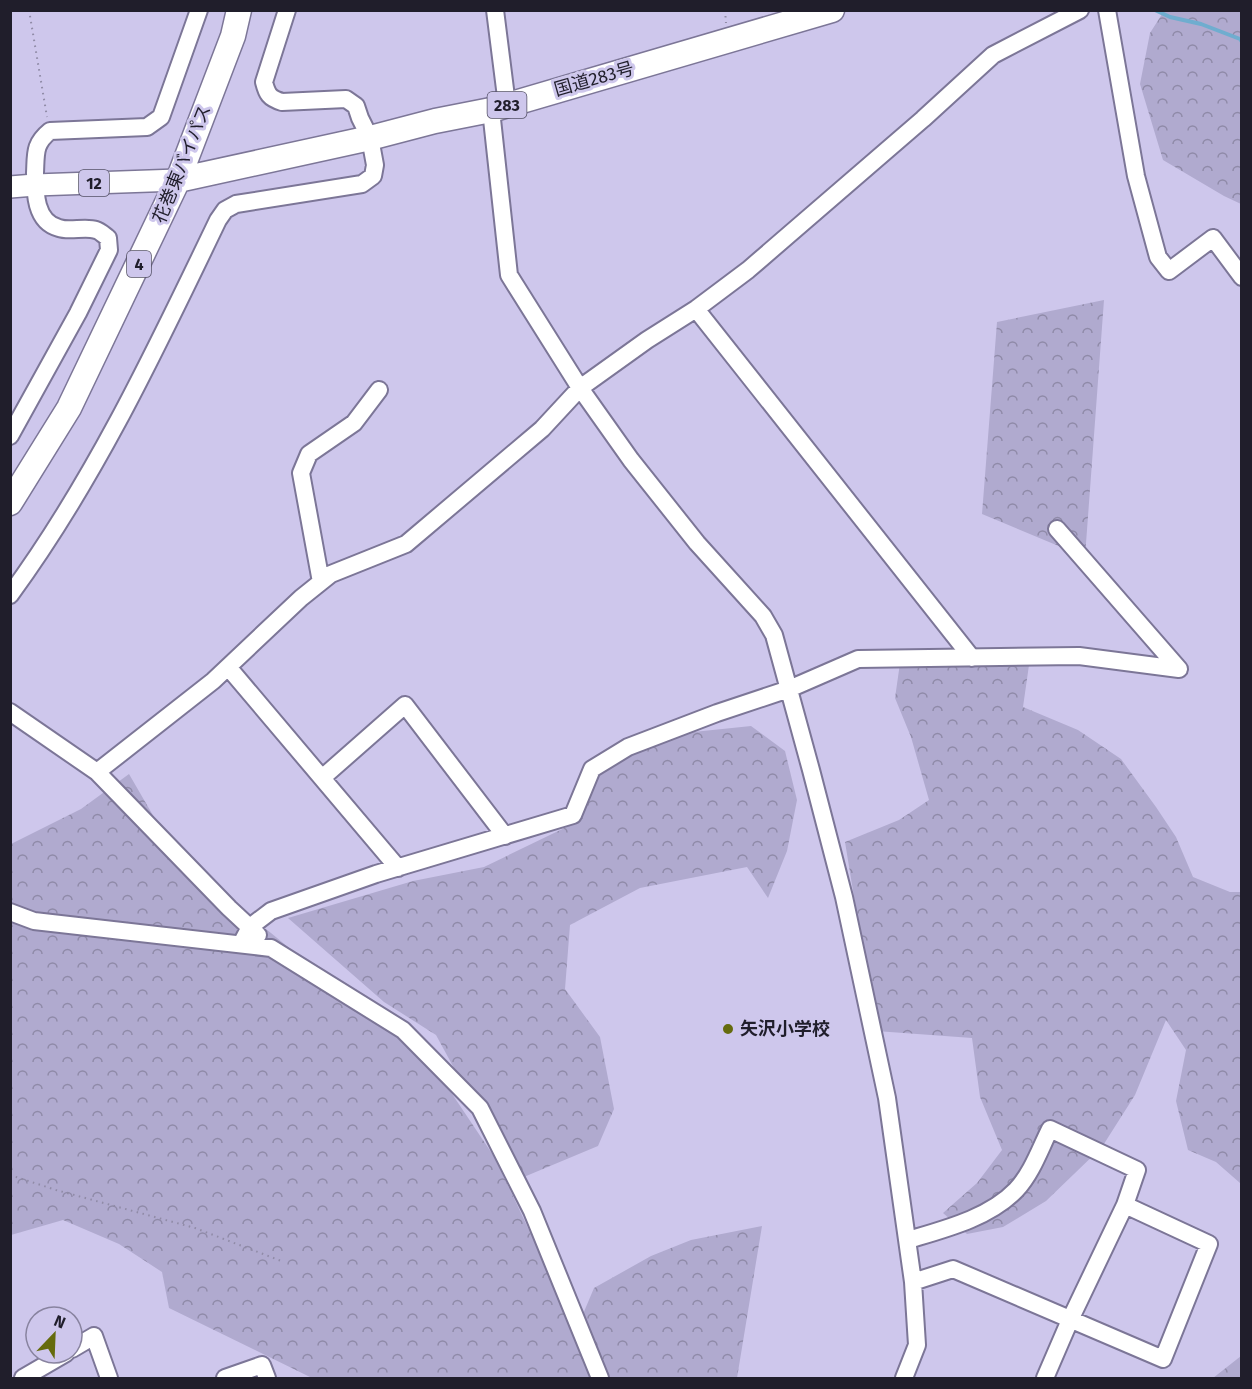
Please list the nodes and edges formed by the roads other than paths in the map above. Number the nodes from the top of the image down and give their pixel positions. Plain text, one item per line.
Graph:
1 (199, 10) edge
2 (239, 10) edge
3 (287, 10) edge
4 (495, 10) edge
5 (832, 10) edge
6 (1080, 10) edge
7 (1107, 10) edge
8 (499, 107) junction
9 (370, 138) junction
10 (178, 180) junction
11 (35, 185) junction
12 (10, 187) edge
13 (1242, 277) edge
14 (696, 309) junction
15 (580, 388) junction
16 (379, 390) dead end
17 (10, 436) edge
18 (10, 503) edge
19 (1057, 529) dead end
20 (321, 582) junction
21 (10, 595) edge
22 (972, 658) junction
23 (228, 667) junction
24 (789, 689) junction
25 (10, 712) edge
26 (97, 772) junction
27 (322, 777) junction
28 (505, 836) junction
29 (398, 868) junction
30 (10, 912) edge
31 (250, 927) junction
32 (241, 944) junction
33 (271, 948) junction
34 (1125, 1205) junction
35 (908, 1240) junction
36 (913, 1282) junction
37 (1070, 1320) junction
38 (84, 1342) edge
39 (47, 1365) edge
40 (30, 1376) edge
41 (108, 1378) edge
42 (225, 1378) edge
43 (267, 1378) edge
44 (600, 1378) edge
45 (904, 1378) edge
46 (1045, 1378) edge

1 - 11 street
2 - 10 highway, 花巻東バイパス / 4
3 - 9 street
4 - 8 street
5 - 8 highway, 国道283号 / 283
6 - 14 street
7 - 13 street
8 - 9 highway, 国道283号 / 283
8 - 15 street
9 - 10 highway, 国道283号 / 283
9 - 21 street
10 - 11 main road, 12
10 - 18 highway, 花巻東バイパス / 4
11 - 12 main road, 12
11 - 17 street
14 - 15 street
14 - 22 street
15 - 20 street
15 - 24 street
16 - 20 street
19 - 22 street
20 - 23 street
22 - 24 street
23 - 26 street
23 - 27 street
24 - 28 street
24 - 35 street
25 - 26 street
26 - 31 street
27 - 28 street
27 - 29 street
28 - 29 street
29 - 31 street
30 - 32 street
31 - 32 street
31 - 33 street
32 - 33 street
33 - 44 street
34 - 35 street
34 - 37 street
34 - 37 street
35 - 36 street
36 - 37 street
36 - 45 street
37 - 46 street
38 - 41 street
39 - 40 street
42 - 43 street

